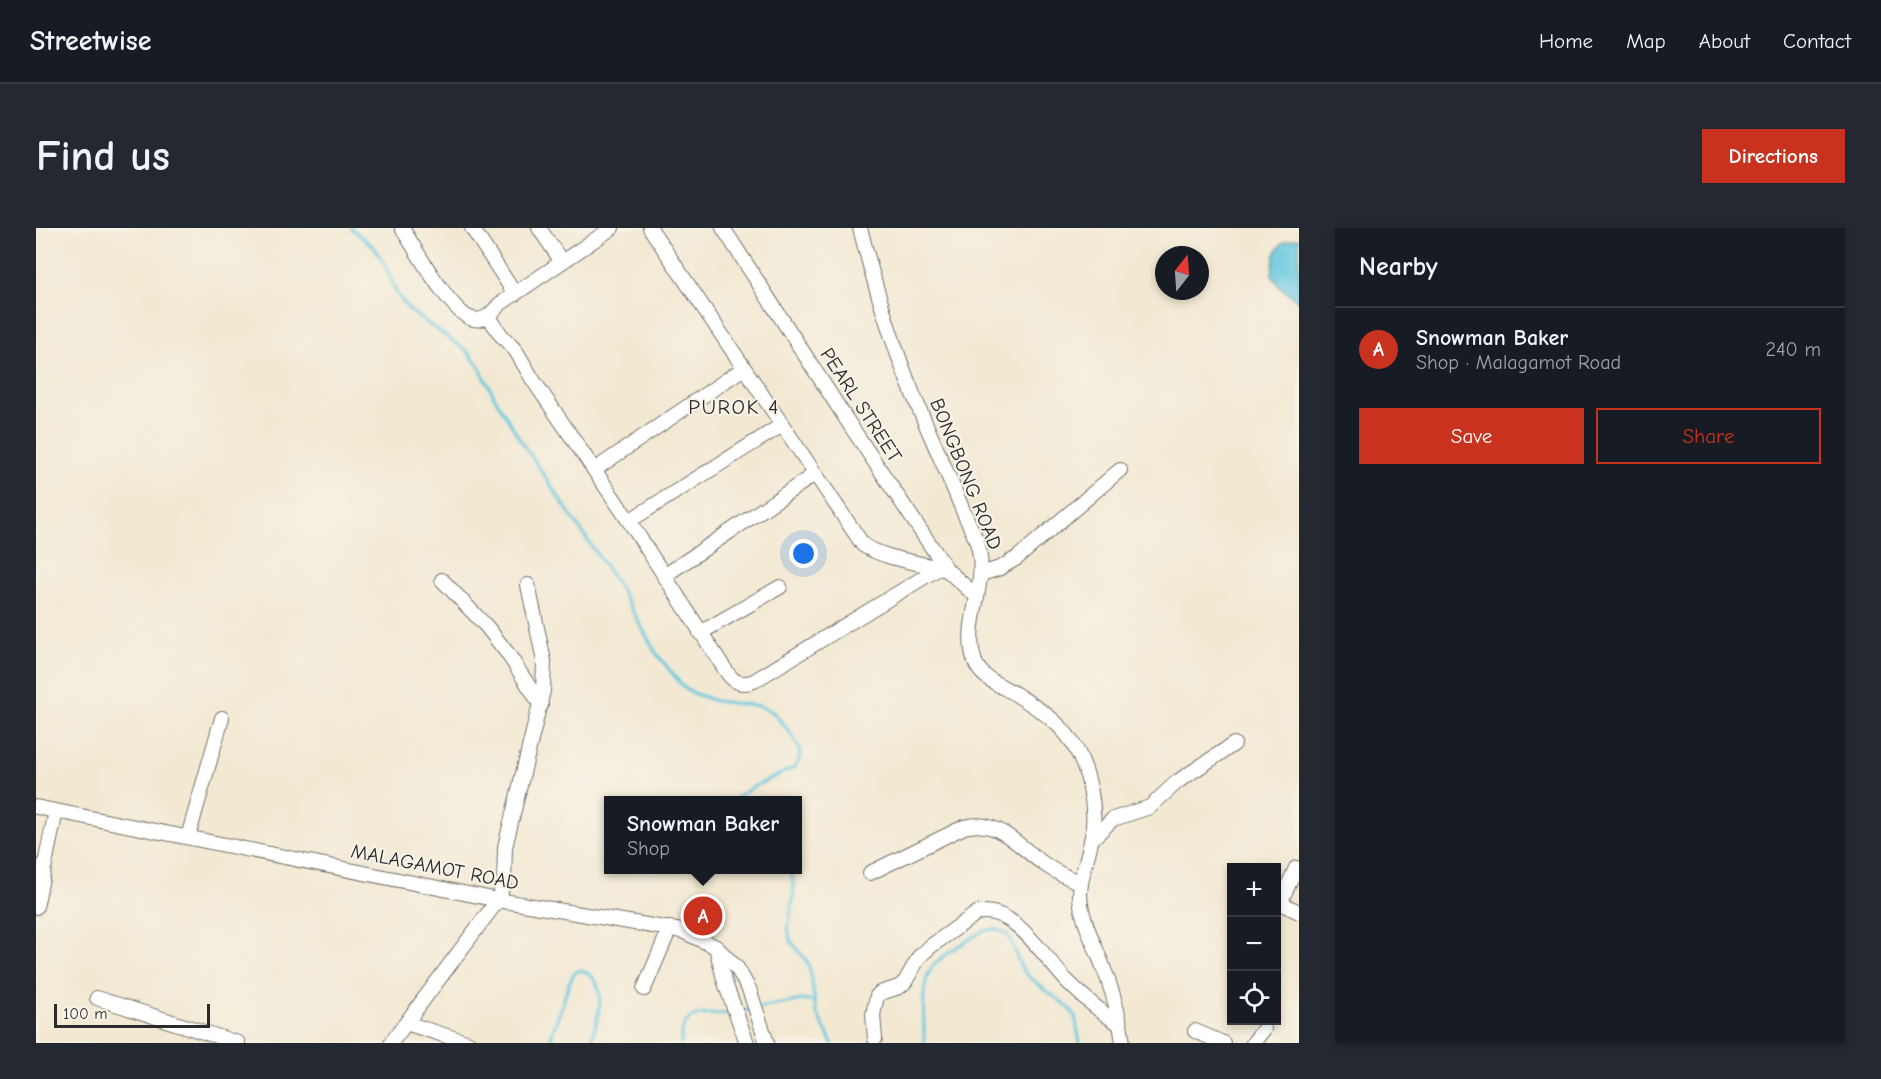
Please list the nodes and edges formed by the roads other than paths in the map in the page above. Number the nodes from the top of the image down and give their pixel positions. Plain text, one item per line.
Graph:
1 (402, 228) edge
2 (472, 228) edge
3 (539, 228) edge
4 (612, 228) edge
5 (650, 228) edge
6 (723, 228) edge
7 (860, 228) edge
8 (562, 262) junction
9 (515, 294) junction
10 (489, 317) junction
11 (744, 368) junction
12 (782, 424) junction
13 (594, 470) junction
14 (1120, 470) dead end
15 (815, 474) junction
16 (629, 521) junction
17 (943, 569) junction
18 (981, 574) junction
19 (664, 576) junction
20 (442, 580) dead end
21 (528, 585) dead end
22 (780, 587) dead end
23 (976, 596) junction
24 (700, 633) junction
25 (541, 705) junction
26 (222, 717) dead end
27 (1234, 744) dead end
28 (36, 807) edge
29 (56, 811) junction
30 (188, 837) junction
31 (1091, 840) junction
32 (1296, 868) dead end
33 (870, 873) dead end
34 (1081, 883) junction
35 (498, 900) junction
36 (36, 907) edge
37 (1299, 912) edge
38 (670, 928) junction
39 (716, 947) junction
40 (644, 989) dead end
41 (97, 998) dead end
42 (406, 1023) junction
43 (1119, 1024) junction
44 (1264, 1029) dead end
45 (1195, 1031) dead end
46 (745, 1039) edge
47 (875, 1040) dead end
48 (238, 1043) edge
49 (391, 1043) edge
50 (469, 1043) edge
51 (767, 1043) edge
52 (1123, 1043) edge
53 (1223, 1043) edge
54 (1253, 1043) edge

1 - 10 street
2 - 9 street
3 - 8 street
4 - 8 street
5 - 11 street
6 - 17 street, PEARL STREET
7 - 18 street, BONGBONG ROAD
8 - 9 street
9 - 10 street
10 - 13 street
11 - 12 street
11 - 13 street
12 - 15 street
12 - 16 street
13 - 16 street
14 - 18 street
15 - 17 street
15 - 19 street
16 - 19 street
17 - 23 street, PEARL STREET
17 - 24 street
18 - 23 street, BONGBONG ROAD
19 - 24 street
20 - 25 street
21 - 25 street
22 - 24 street
23 - 31 street, BONGBONG ROAD
25 - 35 street
26 - 30 street
27 - 31 street
28 - 29 street, MALAGAMOT ROAD
29 - 30 street, MALAGAMOT ROAD
29 - 36 street
30 - 35 street, MALAGAMOT ROAD
31 - 34 street, BONGBONG ROAD
32 - 37 street
33 - 34 street
34 - 43 street, BONGBONG ROAD
35 - 38 street, MALAGAMOT ROAD
35 - 42 street
38 - 39 street, MALAGAMOT ROAD
38 - 40 street
39 - 46 street
39 - 51 street, MALAGAMOT ROAD
41 - 48 street
42 - 49 street
42 - 50 street
43 - 47 street
43 - 52 street, BONGBONG ROAD
44 - 54 street
45 - 53 street

